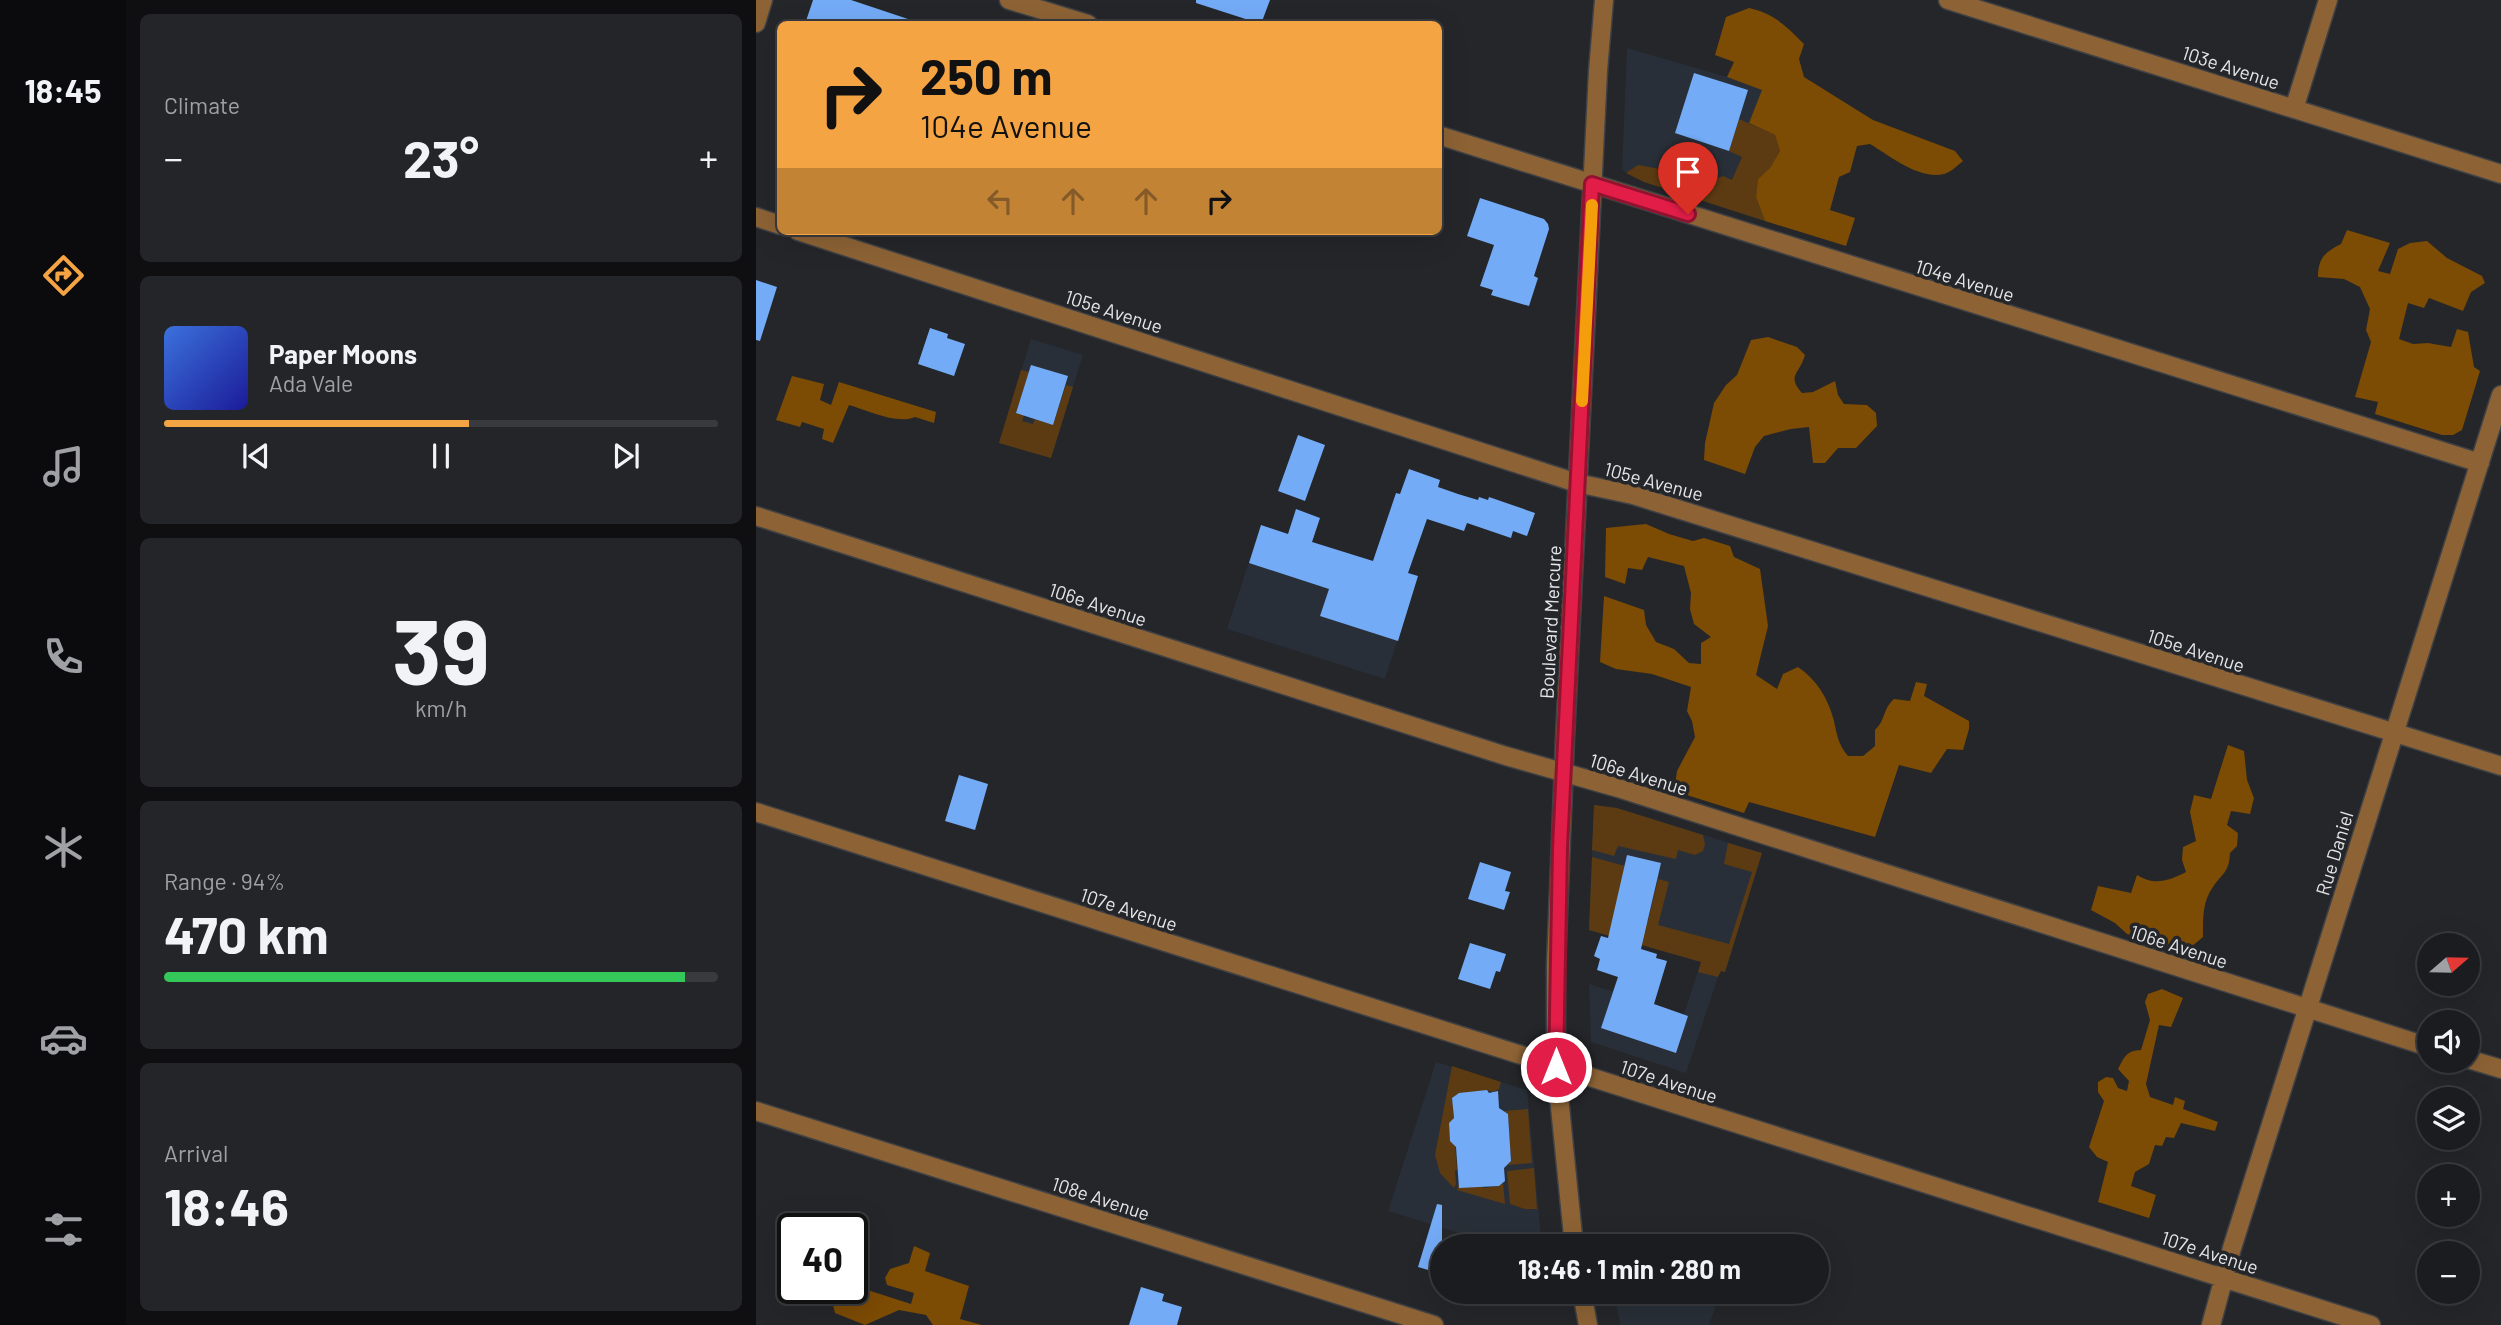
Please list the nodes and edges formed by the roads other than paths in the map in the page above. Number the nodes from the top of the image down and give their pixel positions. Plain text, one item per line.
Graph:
1 (764, 0) edge
2 (1009, 0) edge
3 (1604, 0) edge
4 (1948, 0) edge
5 (2328, 0) edge
6 (1058, 7) edge
7 (1083, 21) edge
8 (756, 23) edge
9 (2294, 109) junction
10 (1442, 136) edge
11 (2501, 174) edge
12 (1592, 184) junction
13 (756, 218) edge
14 (777, 224) edge
15 (810, 235) edge
16 (2501, 395) edge
17 (2480, 463) junction
18 (1577, 483) junction
19 (756, 516) edge
20 (2393, 734) junction
21 (2501, 766) edge
22 (1563, 773) junction
23 (756, 812) edge
24 (2306, 1009) junction
25 (2417, 1043) edge
26 (2480, 1063) edge
27 (1556, 1067) junction
28 (2501, 1069) edge
29 (756, 1111) edge
30 (1573, 1234) edge
31 (2224, 1278) junction
32 (1584, 1304) edge
33 (1434, 1325) edge
34 (1588, 1325) edge
35 (2211, 1325) edge
36 (2371, 1325) edge

1 - 8 street
2 - 6 street
3 - 12 street, Boulevard Mercure
4 - 9 street, 103e Avenue
5 - 9 street
6 - 7 street
9 - 11 street, 103e Avenue
10 - 12 street, 104e Avenue
12 - 17 street, 104e Avenue
12 - 18 street, Boulevard Mercure
13 - 14 street
15 - 18 street, 105e Avenue
16 - 17 street, Rue Daniel
17 - 20 street, Rue Daniel
18 - 20 street, 105e Avenue
18 - 22 street, Boulevard Mercure
19 - 22 street, 106e Avenue
20 - 21 street, 105e Avenue
20 - 24 street, Rue Daniel
22 - 24 street, 106e Avenue
22 - 27 street, Boulevard Mercure
23 - 27 street, 107e Avenue
24 - 25 street, 106e Avenue
24 - 31 street, Rue Daniel
26 - 28 street
27 - 30 street, Boulevard Mercure
27 - 31 street, 107e Avenue
29 - 33 street, 108e Avenue
31 - 35 street, Rue Daniel
31 - 36 street, 107e Avenue
32 - 34 street

